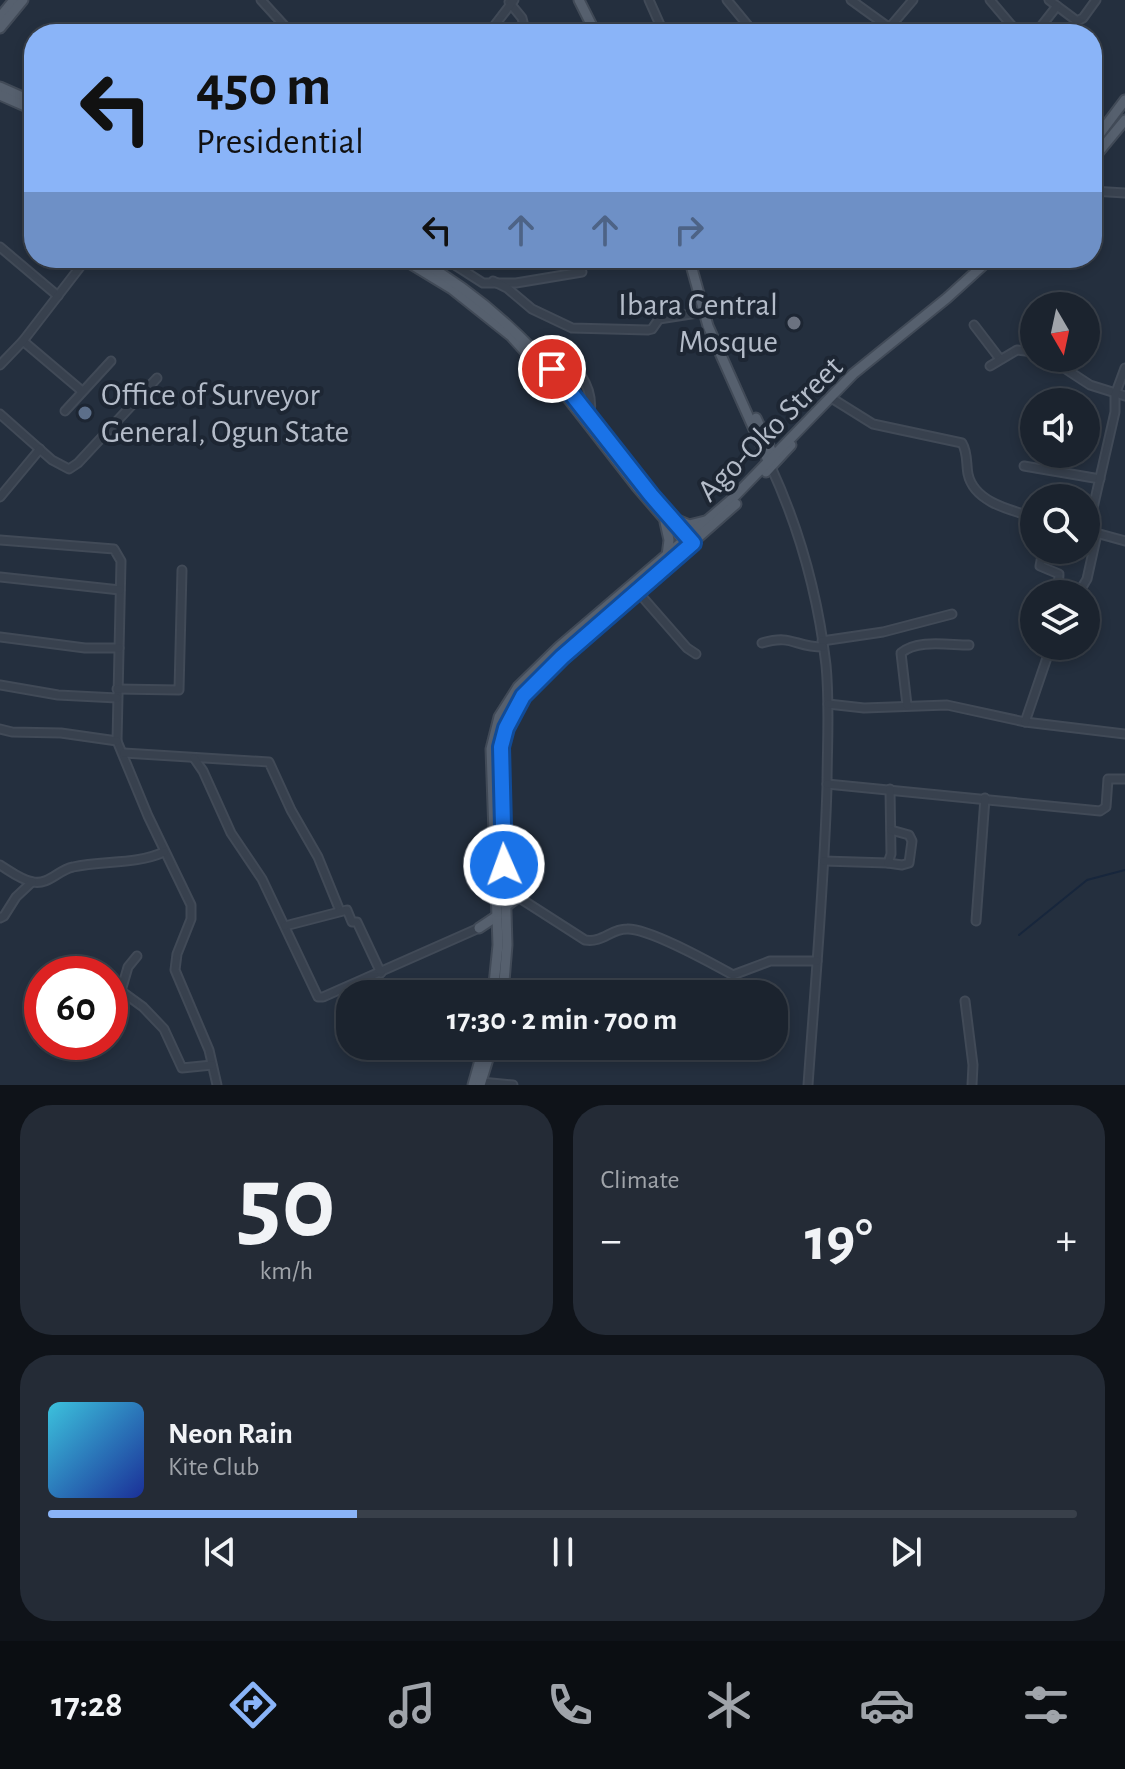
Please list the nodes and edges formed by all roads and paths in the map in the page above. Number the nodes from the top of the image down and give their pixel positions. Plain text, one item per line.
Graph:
1 (14, 0) edge
2 (23, 0) edge
3 (261, 0) edge
4 (579, 0) edge
5 (585, 0) edge
6 (649, 0) edge
7 (727, 0) edge
8 (851, 0) edge
9 (913, 0) edge
10 (990, 0) edge
11 (1049, 0) edge
12 (1096, 0) edge
13 (510, 1) edge
14 (1057, 6) junction
15 (0, 17) edge
16 (283, 24) edge
17 (493, 24) edge
18 (524, 24) edge
19 (592, 24) edge
20 (594, 24) edge
21 (660, 24) edge
22 (747, 24) edge
23 (886, 24) edge
24 (893, 24) edge
25 (1006, 24) edge
26 (1043, 24) edge
27 (0, 28) edge
28 (0, 87) edge
29 (0, 95) edge
30 (24, 98) edge
31 (1125, 100) edge
32 (24, 106) edge
33 (1125, 120) edge
34 (1102, 131) edge
35 (1102, 148) edge
36 (1102, 192) edge
37 (1125, 193) edge
38 (0, 247) edge
39 (24, 267) edge
40 (25, 268) edge
41 (79, 268) edge
42 (417, 268) edge
43 (431, 268) edge
44 (459, 268) edge
45 (693, 268) edge
46 (694, 268) edge
47 (980, 268) edge
48 (987, 268) edge
49 (582, 272) dead end
50 (493, 281) junction
51 (58, 296) junction
52 (704, 312) junction
53 (974, 325) dead end
54 (23, 341) junction
55 (1020, 350) edge
56 (565, 355) dead end
57 (1000, 359) junction
58 (111, 361) dead end
59 (0, 365) edge
60 (990, 366) dead end
61 (1125, 368) edge
62 (1070, 372) edge
63 (157, 378) dead end
64 (82, 391) junction
65 (1115, 395) junction
66 (1125, 396) edge
67 (833, 399) junction
68 (65, 411) dead end
69 (0, 414) edge
70 (590, 415) junction
71 (40, 449) junction
72 (772, 461) junction
73 (1036, 468) edge
74 (1100, 479) junction
75 (1099, 484) edge
76 (0, 497) edge
77 (1020, 512) edge
78 (666, 517) junction
79 (711, 517) junction
80 (1100, 535) edge
81 (0, 540) edge
82 (1125, 541) edge
83 (688, 542) junction
84 (667, 556) junction
85 (1040, 564) edge
86 (182, 570) dead end
87 (0, 577) edge
88 (1059, 580) edge
89 (120, 590) junction
90 (638, 592) junction
91 (952, 614) dead end
92 (0, 637) edge
93 (762, 643) dead end
94 (823, 644) junction
95 (969, 645) dead end
96 (119, 648) junction
97 (696, 654) dead end
98 (1046, 660) edge
99 (0, 685) edge
100 (117, 689) junction
101 (117, 698) junction
102 (828, 704) junction
103 (907, 705) junction
104 (1025, 722) junction
105 (0, 729) edge
106 (1125, 734) edge
107 (117, 741) junction
108 (124, 753) junction
109 (194, 758) junction
110 (1125, 779) edge
111 (827, 784) junction
112 (890, 789) junction
113 (985, 798) junction
114 (891, 830) junction
115 (164, 852) junction
116 (824, 861) junction
117 (888, 863) junction
118 (0, 865) edge
119 (32, 882) junction
120 (505, 889) junction
121 (518, 897) junction
122 (506, 906) junction
123 (340, 911) junction
124 (497, 916) junction
125 (0, 918) edge
126 (976, 921) dead end
127 (285, 926) junction
128 (479, 928) junction
129 (501, 942) junction
130 (137, 956) dead end
131 (502, 960) junction
132 (817, 961) junction
133 (128, 967) edge
134 (381, 973) junction
135 (497, 980) edge
136 (503, 980) edge
137 (128, 996) edge
138 (965, 1001) dead end
139 (482, 1060) edge
140 (487, 1060) edge
141 (212, 1065) junction
142 (478, 1084) edge
143 (217, 1085) edge
144 (513, 1085) edge
145 (808, 1085) edge
146 (972, 1085) edge

1 - 15 main road
2 - 27 main road
3 - 16 street
4 - 19 main road
5 - 20 main road
6 - 21 street
7 - 22 street
8 - 23 street
9 - 24 street
10 - 25 street
11 - 14 street
12 - 14 street
13 - 17 street
13 - 18 street
14 - 26 street
28 - 30 main road
29 - 32 main road
31 - 34 main road
33 - 35 main road
36 - 37 street
38 - 39 street
40 - 51 street
41 - 51 street
42 - 78 main road
43 - 70 main road
44 - 50 street
45 - 52 main road
46 - 72 main road
47 - 72 main road
48 - 67 main road, Ago-Oko Street
49 - 50 street
50 - 52 street
51 - 54 street
52 - 72 main road
53 - 57 street
54 - 59 street
54 - 64 street
55 - 57 street
56 - 70 street
57 - 60 street
58 - 64 street
61 - 65 street
62 - 65 street
63 - 71 street
64 - 68 street
65 - 66 street
65 - 74 street
67 - 72 main road, Ago-Oko Street
67 - 77 street
69 - 71 street
70 - 78 main road
71 - 76 street
72 - 79 main road
72 - 83 main road, Ago-Oko Street
72 - 94 street
73 - 74 street
74 - 75 street
78 - 79 main road
78 - 83 main road
78 - 84 main road
79 - 83 main road
80 - 82 street
81 - 89 street
83 - 84 main road
83 - 90 main road, Ago-Oko Street
84 - 124 main road
85 - 88 street
86 - 100 street
87 - 89 street
89 - 96 street
90 - 97 street
90 - 120 main road, Ago-Oko Street
91 - 94 street
92 - 96 street
93 - 94 street
94 - 102 street
95 - 103 street
96 - 100 street
98 - 104 street
99 - 101 street
100 - 101 street
101 - 107 street
102 - 103 street
102 - 111 street
103 - 104 street
104 - 106 street
105 - 107 street
107 - 108 street
108 - 109 street
108 - 115 street
109 - 123 street
109 - 127 street
110 - 113 street
111 - 112 street
111 - 116 street
112 - 113 street
112 - 114 street
113 - 126 street
114 - 117 street
114 - 117 street
115 - 119 street
115 - 141 street
116 - 117 street
116 - 132 street
118 - 119 street
119 - 125 street
120 - 121 main road
120 - 122 main road, Ago-Oko Street
121 - 122 main road
121 - 132 street
122 - 129 main road, Ago-Oko Street
123 - 127 street
123 - 134 street
124 - 128 main road
124 - 129 main road
127 - 134 street
128 - 129 main road
128 - 134 street
129 - 131 main road
130 - 133 street
131 - 135 main road
131 - 136 main road
132 - 145 street
137 - 141 street
138 - 146 street
139 - 142 main road
140 - 142 main road
141 - 143 street
142 - 144 street

